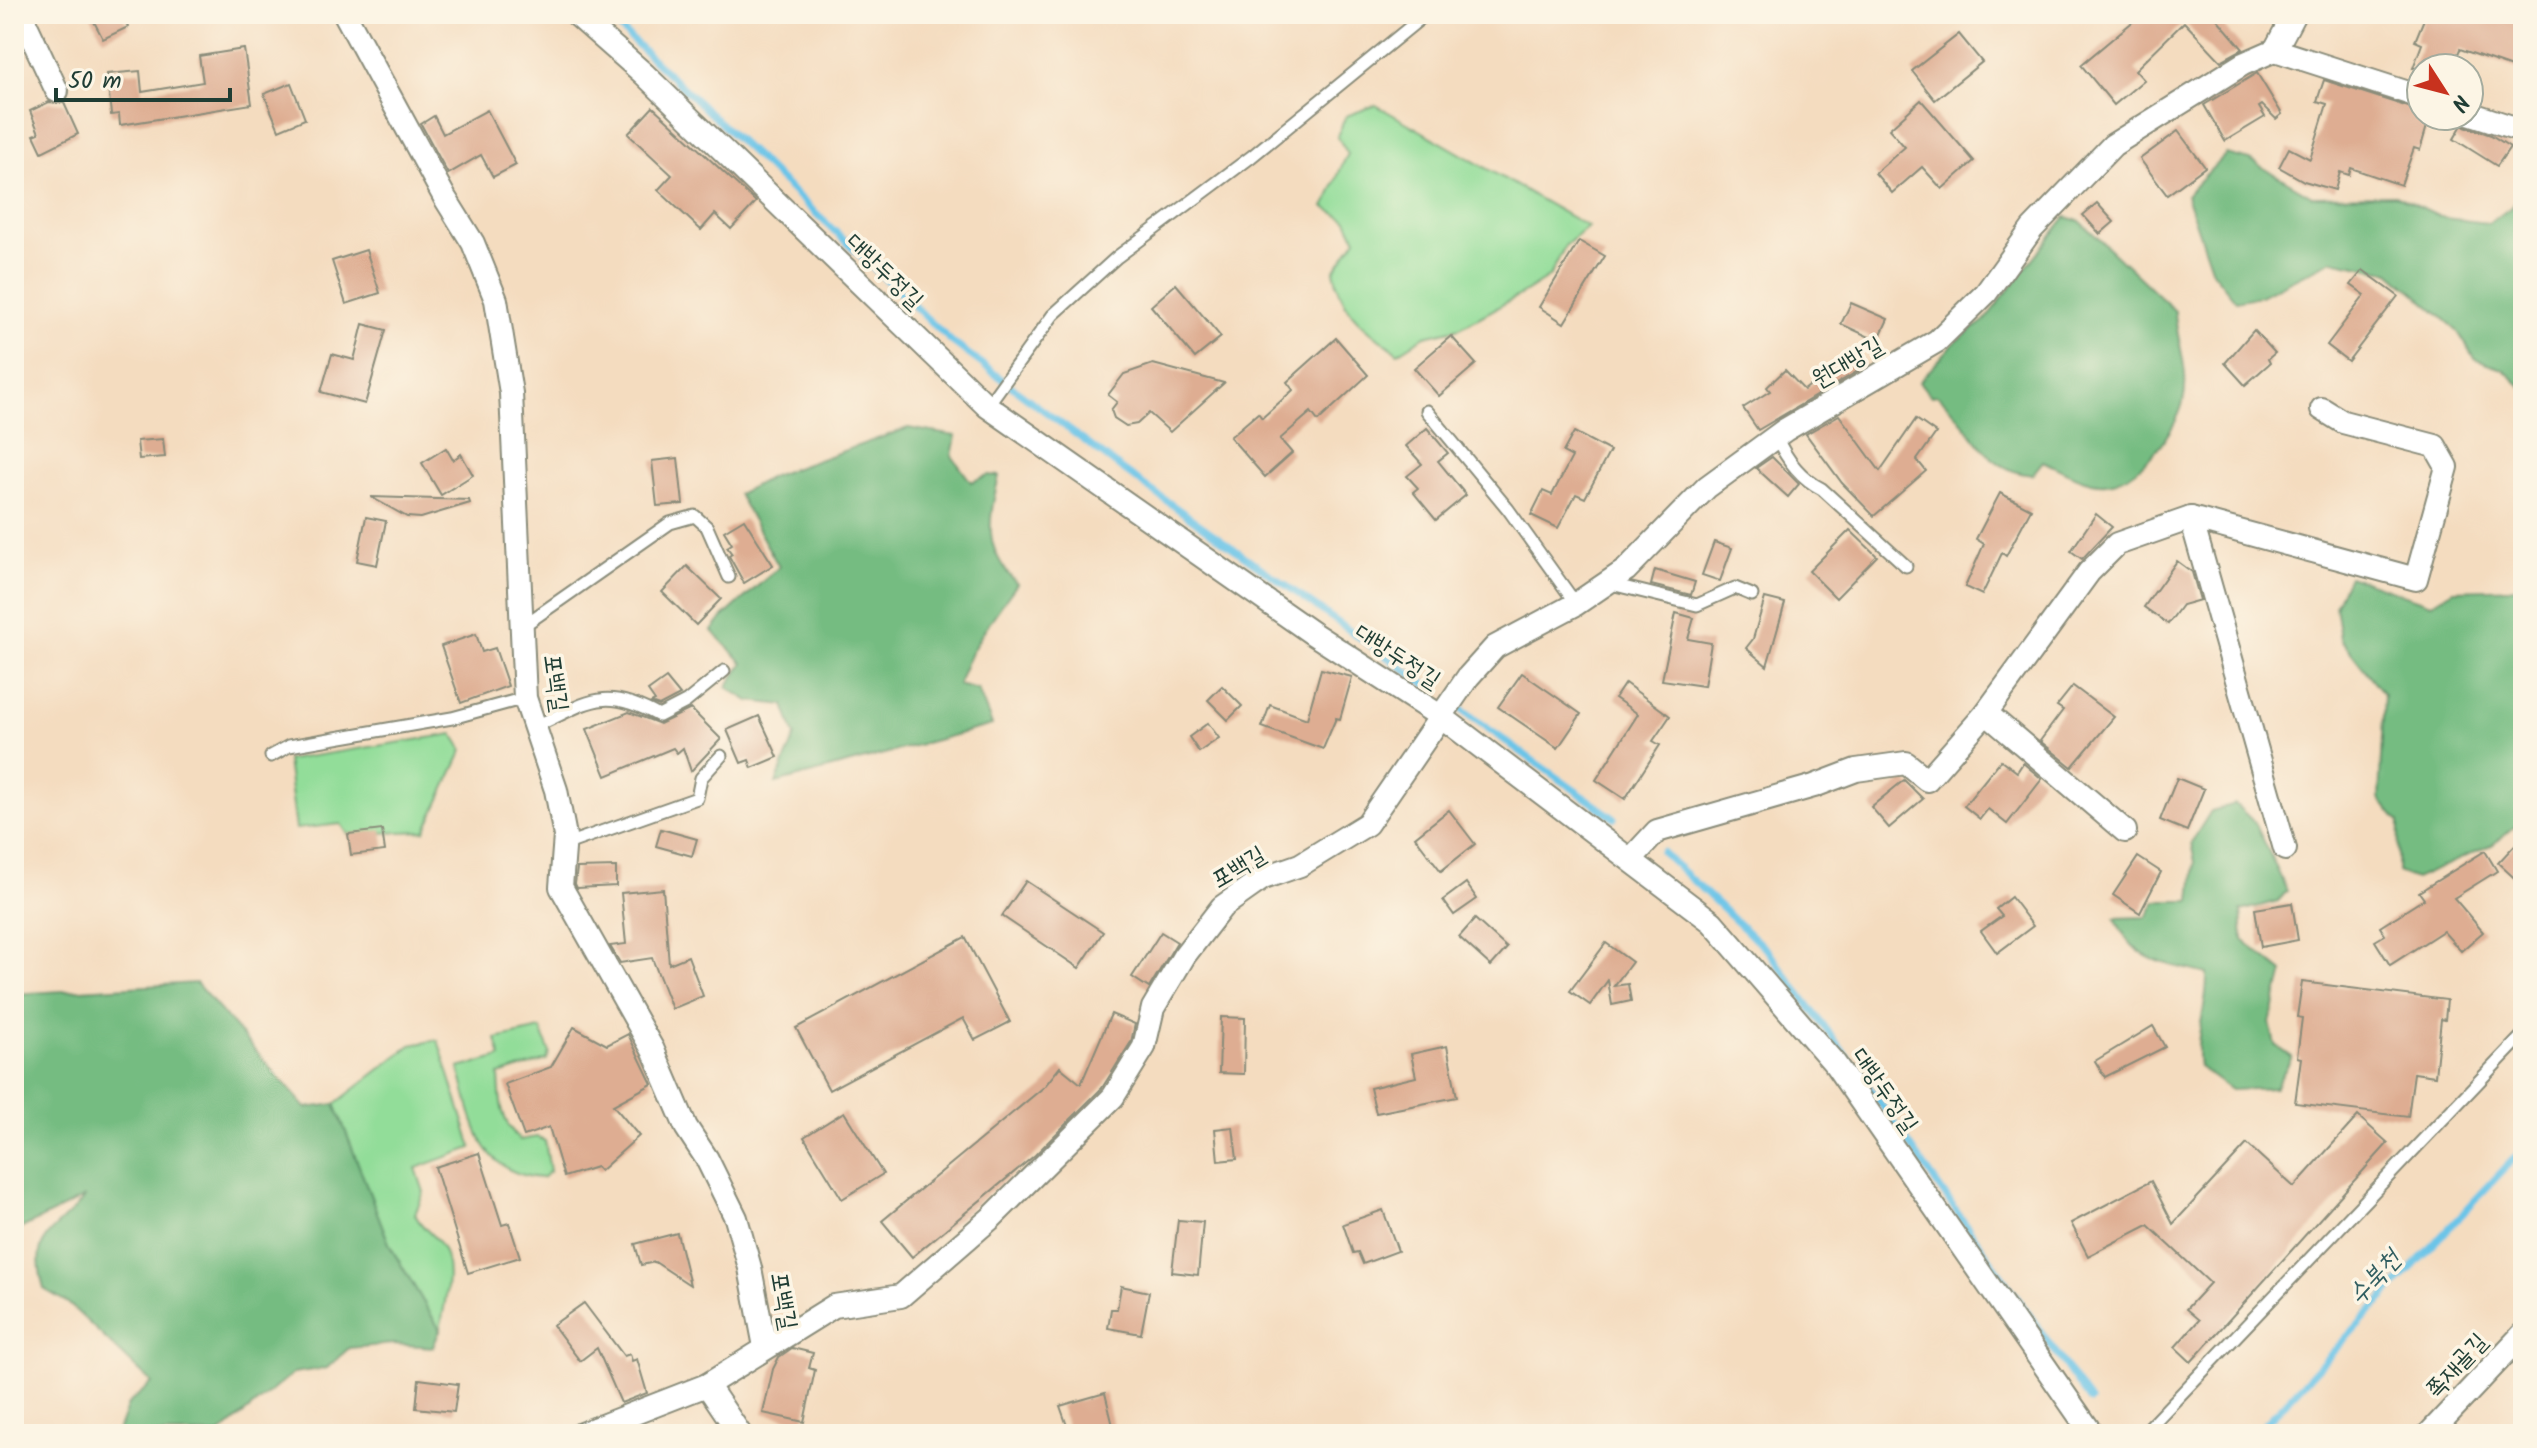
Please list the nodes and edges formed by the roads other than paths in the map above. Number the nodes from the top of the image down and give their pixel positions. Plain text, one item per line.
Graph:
1 (21, 14) edge
2 (345, 14) edge
3 (576, 14) edge
4 (1426, 14) edge
5 (2294, 14) edge
6 (2275, 50) junction
7 (57, 91) dead end
8 (2405, 92) edge
9 (2485, 118) edge
10 (2521, 130) edge
11 (993, 398) junction
12 (2322, 409) dead end
13 (1427, 411) dead end
14 (1776, 436) junction
15 (2191, 518) junction
16 (1906, 566) dead end
17 (729, 577) dead end
18 (1606, 583) junction
19 (1752, 595) dead end
20 (1576, 604) junction
21 (523, 626) junction
22 (724, 671) dead end
23 (525, 698) junction
24 (1986, 713) junction
25 (1443, 718) junction
26 (534, 727) junction
27 (271, 756) dead end
28 (721, 756) dead end
29 (2125, 831) dead end
30 (564, 845) junction
31 (2285, 849) dead end
32 (1632, 858) junction
33 (2523, 1035) edge
34 (2523, 1334) edge
35 (765, 1347) junction
36 (707, 1385) junction
37 (581, 1434) edge
38 (740, 1434) edge
39 (2092, 1434) edge
40 (2143, 1434) edge
41 (2429, 1434) edge

1 - 7 street
2 - 21 street, 포백길
3 - 11 street, 대방두정길
4 - 11 lane
5 - 6 street
6 - 8 street
6 - 14 street, 원대방길
9 - 10 street
11 - 25 street, 대방두정길
12 - 15 street
13 - 20 lane
14 - 16 lane
14 - 18 street, 원대방길
15 - 24 street
15 - 31 street
17 - 21 lane
18 - 19 lane
18 - 20 street, 원대방길
20 - 25 street, 원대방길
21 - 23 street, 포백길
22 - 26 lane
23 - 26 street, 포백길
23 - 27 lane
24 - 29 street
24 - 32 street
25 - 32 street, 대방두정길
25 - 35 street, 포백길
26 - 30 street, 포백길
28 - 30 lane
30 - 35 street, 포백길
32 - 39 street, 대방두정길
33 - 40 lane
34 - 41 street, 쪽재골길
35 - 36 street, 포백길
36 - 37 street, 포백길
36 - 38 street

